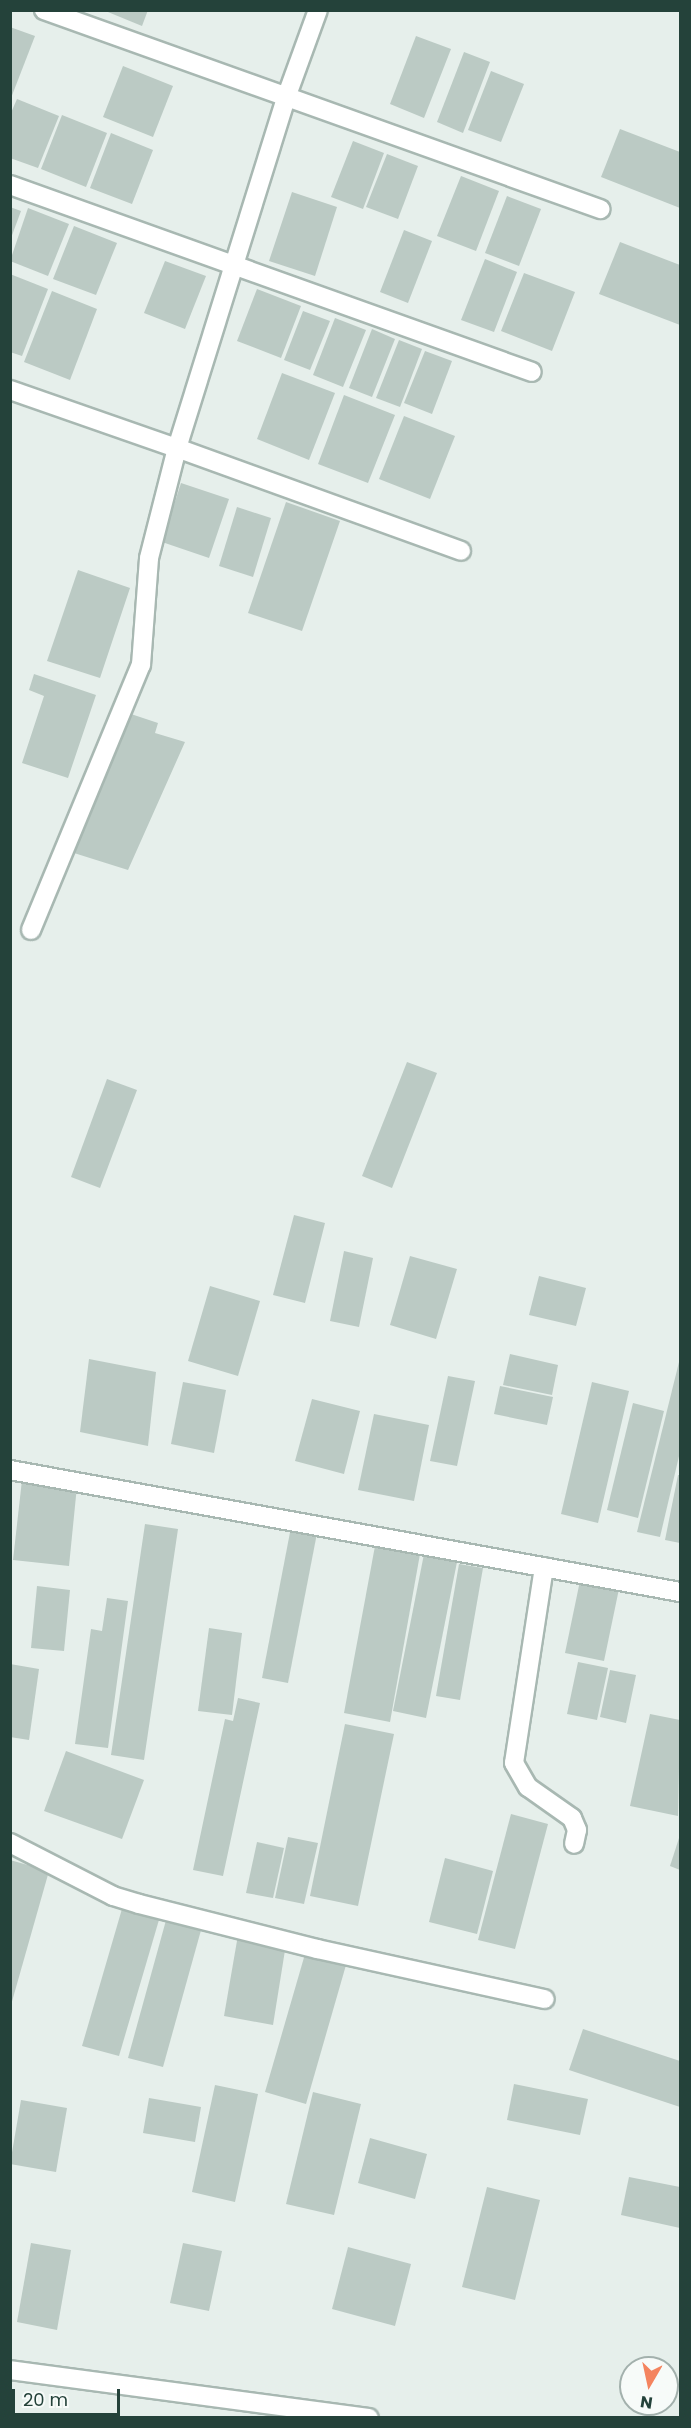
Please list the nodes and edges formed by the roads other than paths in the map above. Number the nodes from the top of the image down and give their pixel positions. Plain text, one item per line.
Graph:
1 (44, 10) edge
2 (318, 10) edge
3 (287, 95) junction
4 (10, 185) edge
5 (600, 209) dead end
6 (234, 262) junction
7 (532, 372) dead end
8 (10, 390) edge
9 (177, 448) junction
10 (461, 551) dead end
11 (31, 930) dead end
12 (10, 1470) edge
13 (544, 1567) junction
14 (681, 1592) edge
15 (10, 1843) edge
16 (574, 1844) dead end
17 (545, 1999) dead end
18 (10, 2370) edge
19 (369, 2418) edge

1 - 3 street
2 - 3 street
3 - 5 street
3 - 6 street
4 - 6 street
6 - 7 street
6 - 9 street
8 - 9 street
9 - 10 street
9 - 11 street
12 - 13 street
13 - 14 street
13 - 16 street
15 - 17 street
18 - 19 street

